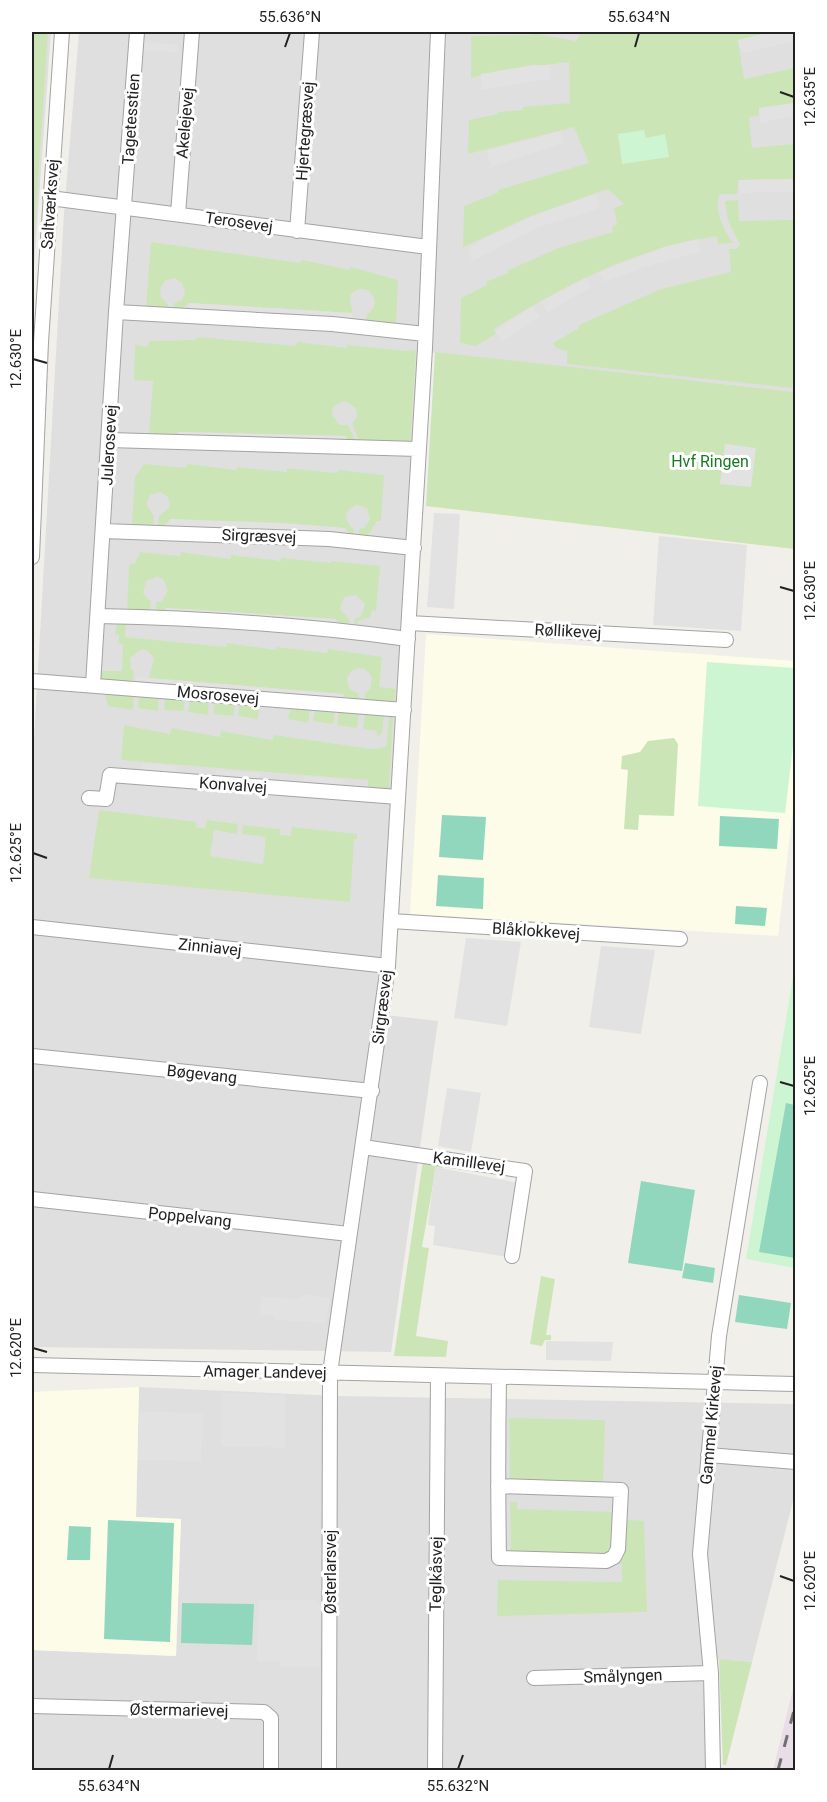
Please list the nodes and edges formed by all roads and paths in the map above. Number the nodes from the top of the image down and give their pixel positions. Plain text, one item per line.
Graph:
1 (62, 32) edge
2 (137, 32) edge
3 (192, 32) edge
4 (312, 32) edge
5 (438, 32) edge
6 (50, 198) junction
7 (126, 206) junction
8 (178, 214) junction
9 (297, 231) junction
10 (428, 247) junction
11 (116, 312) junction
12 (425, 334) junction
13 (36, 343) edge
14 (110, 440) junction
15 (418, 449) junction
16 (33, 488) edge
17 (103, 531) junction
18 (414, 548) junction
19 (32, 557) edge
20 (98, 616) junction
21 (410, 622) junction
22 (408, 639) junction
23 (726, 640) dead end
24 (32, 681) edge
25 (93, 685) junction
26 (404, 710) junction
27 (89, 798) dead end
28 (398, 798) junction
29 (391, 921) junction
30 (32, 927) edge
31 (680, 939) dead end
32 (388, 966) junction
33 (32, 1056) edge
34 (760, 1083) dead end
35 (372, 1091) junction
36 (363, 1147) junction
37 (32, 1199) edge
38 (349, 1234) junction
39 (512, 1256) dead end
40 (32, 1365) edge
41 (330, 1373) junction
42 (438, 1377) junction
43 (499, 1378) junction
44 (716, 1382) junction
45 (795, 1384) edge
46 (708, 1455) junction
47 (795, 1462) edge
48 (498, 1486) junction
49 (711, 1673) junction
50 (534, 1678) dead end
51 (32, 1706) edge
52 (271, 1770) edge
53 (329, 1770) edge
54 (435, 1770) edge
55 (713, 1770) edge

1 - 6 street, Saltværksvej
2 - 7 street, Tagetesstien
3 - 8 street, Akelejevej
4 - 9 street, Hjertegræsvej
5 - 10 street, Sirgræsvej
6 - 7 street, Terosevej
6 - 13 street, Saltværksvej
7 - 8 street, Terosevej
7 - 11 street, Julerosevej
8 - 9 street, Terosevej
9 - 10 street, Terosevej
10 - 12 street, Sirgræsvej
11 - 12 street
11 - 14 street, Julerosevej
12 - 15 street, Sirgræsvej
13 - 16 street, Saltværksvej
14 - 15 street
14 - 17 street, Julerosevej
15 - 18 street, Sirgræsvej
16 - 19 street, Saltværksvej
17 - 18 street, Sirgræsvej
17 - 20 street, Julerosevej
18 - 21 street, Sirgræsvej
20 - 22 street
20 - 25 street, Julerosevej
21 - 22 street, Sirgræsvej
21 - 23 street, Røllikevej
22 - 26 street, Sirgræsvej
24 - 25 street, Mosrosevej
25 - 26 street, Mosrosevej
26 - 28 street, Sirgræsvej
27 - 28 street, Konvalvej
28 - 29 street, Sirgræsvej
29 - 31 street, Blåklokkevej
29 - 32 street, Sirgræsvej
30 - 32 street, Zinniavej
32 - 35 street, Sirgræsvej
33 - 35 street, Bøgevang
34 - 44 street, Gammel Kirkevej
35 - 36 street, Sirgræsvej
36 - 38 street, Sirgræsvej
36 - 39 street, Kamillevej
37 - 38 street, Poppelvang
38 - 41 street, Sirgræsvej
40 - 41 street, Amager Landevej
41 - 42 street, Amager Landevej
41 - 53 street, Østerlarsvej
42 - 43 street, Amager Landevej
42 - 54 street, Teglkåsvej
43 - 44 street, Amager Landevej
43 - 48 street
44 - 45 street, Amager Landevej
44 - 46 street, Gammel Kirkevej
46 - 47 street
46 - 49 street, Gammel Kirkevej
48 - 48 street
49 - 50 street, Smålyngen
49 - 55 street, Gammel Kirkevej
51 - 52 street, Østermarievej

